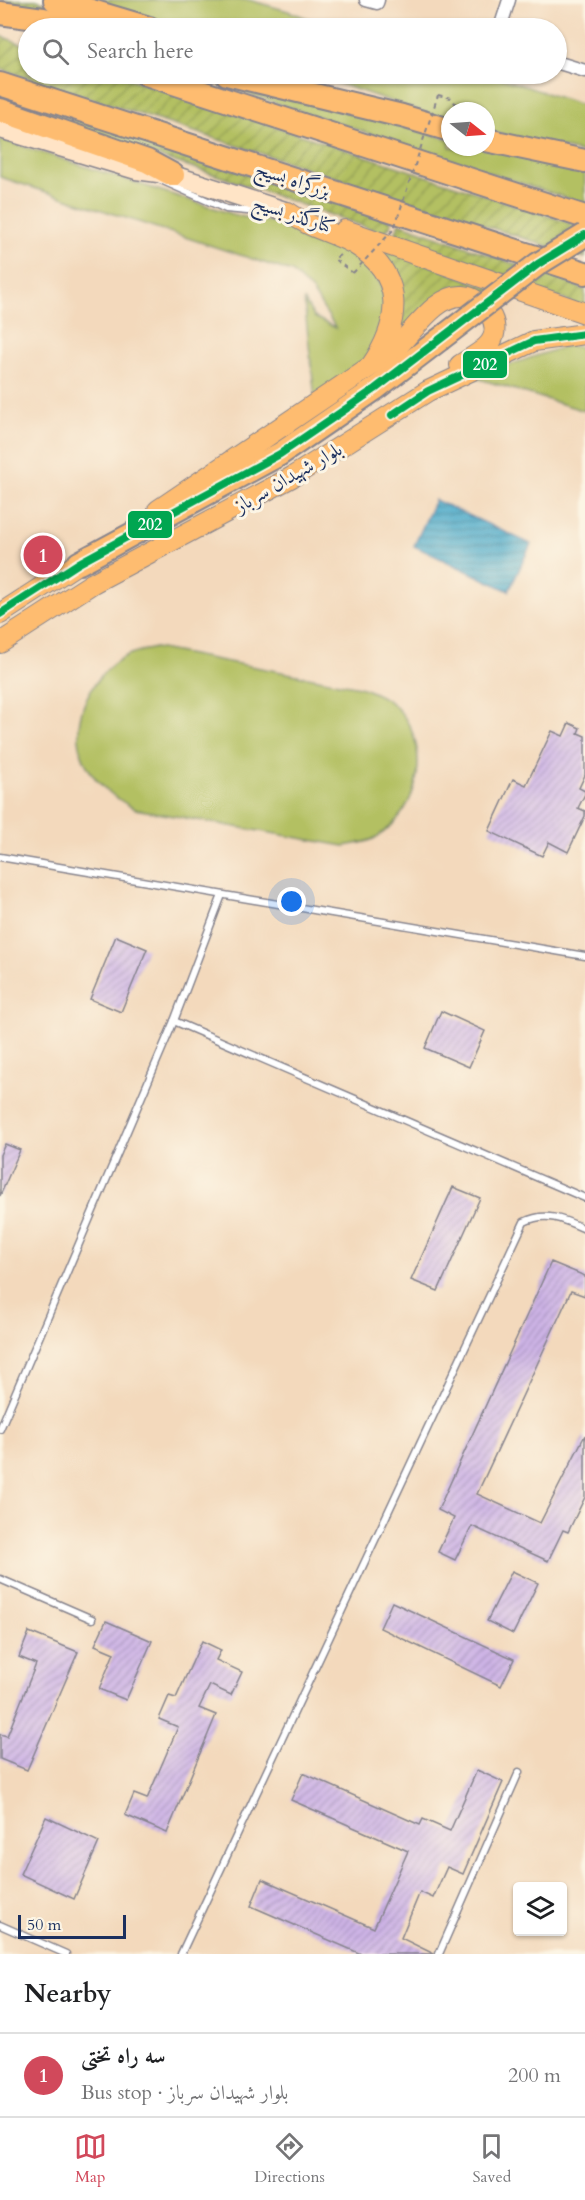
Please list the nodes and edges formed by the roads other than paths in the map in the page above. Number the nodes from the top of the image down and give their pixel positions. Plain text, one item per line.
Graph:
1 (55, 0) edge
2 (509, 0) edge
3 (0, 13) edge
4 (36, 18) edge
5 (115, 18) edge
6 (503, 18) edge
7 (0, 21) edge
8 (18, 28) edge
9 (567, 65) edge
10 (585, 70) edge
11 (0, 84) edge
12 (177, 84) edge
13 (269, 84) edge
14 (316, 84) edge
15 (0, 110) edge
16 (402, 116) junction
17 (441, 127) edge
18 (0, 129) edge
19 (495, 142) edge
20 (585, 161) edge
21 (146, 172) junction
22 (173, 175) junction
23 (288, 212) junction
24 (585, 217) edge
25 (585, 235) edge
26 (585, 276) edge
27 (585, 313) edge
28 (585, 334) edge
29 (371, 366) junction
30 (428, 391) junction
31 (79, 563) junction
32 (0, 614) edge
33 (0, 643) edge
34 (0, 857) edge
35 (222, 895) junction
36 (585, 956) edge
37 (174, 1021) junction
38 (585, 1198) edge
39 (585, 1229) edge
40 (0, 1429) edge
41 (0, 1579) edge
42 (92, 1619) dead end
43 (519, 1772) dead end
44 (0, 1925) edge
45 (66, 1954) edge
46 (181, 1954) edge
47 (439, 1954) edge

1 - 5 highway
2 - 6 street
3 - 4 highway
7 - 8 highway
9 - 10 street
11 - 26 highway, بزرگراه بسیج
12 - 24 highway
13 - 16 highway
14 - 16 highway
15 - 22 highway
16 - 17 highway
18 - 21 main road, کنارگذر بسیج
19 - 20 highway
21 - 22 main road, کنارگذر بسیج
21 - 23 lane
22 - 23 main road, کنارگذر بسیج
23 - 27 main road, کنارگذر بسیج
23 - 29 main road, بلوار شهیدان سرباز
25 - 31 highway, bridge
28 - 30 main road, بلوار شهیدان سرباز
29 - 30 main road
29 - 31 main road, بلوار شهیدان سرباز
30 - 33 main road, بلوار شهیدان سرباز
31 - 32 main road, بلوار شهیدان سرباز
34 - 35 lane
35 - 36 lane
35 - 37 lane
37 - 38 lane
37 - 40 lane
39 - 46 lane
41 - 42 lane
43 - 47 lane
44 - 45 lane

